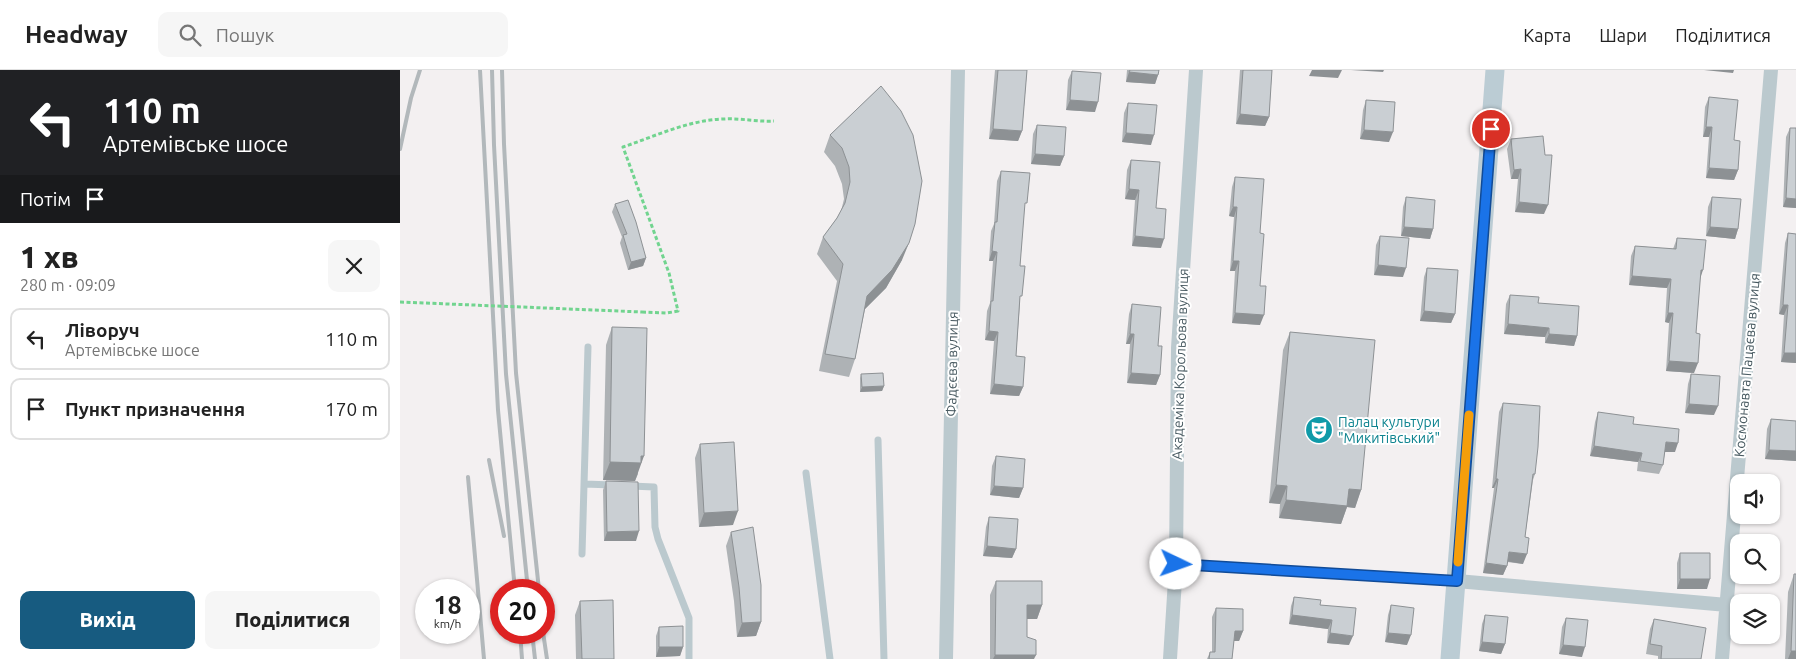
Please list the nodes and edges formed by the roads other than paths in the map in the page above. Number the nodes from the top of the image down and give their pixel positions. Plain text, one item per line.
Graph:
1 (958, 70) edge
2 (1196, 70) edge
3 (1495, 70) edge
4 (1771, 70) edge
5 (588, 347) dead end
6 (878, 440) dead end
7 (806, 473) dead end
8 (584, 484) junction
9 (582, 554) dead end
10 (1176, 564) junction
11 (1457, 581) junction
12 (1727, 604) junction
13 (688, 659) edge
14 (830, 659) edge
15 (884, 659) edge
16 (946, 659) edge
17 (1170, 659) edge
18 (1450, 659) edge
19 (1722, 659) edge

1 - 16 street, Фадєєва вулиця
2 - 10 street, Академіка Корольова вулиця
3 - 11 main road
4 - 12 street, Космонавта Пацаєва вулиця
5 - 8 lane
6 - 15 lane
7 - 14 lane
8 - 9 lane
8 - 13 lane
10 - 11 lane
10 - 17 street, Академіка Корольова вулиця
11 - 12 street
11 - 18 main road
12 - 19 street, Космонавта Пацаєва вулиця

